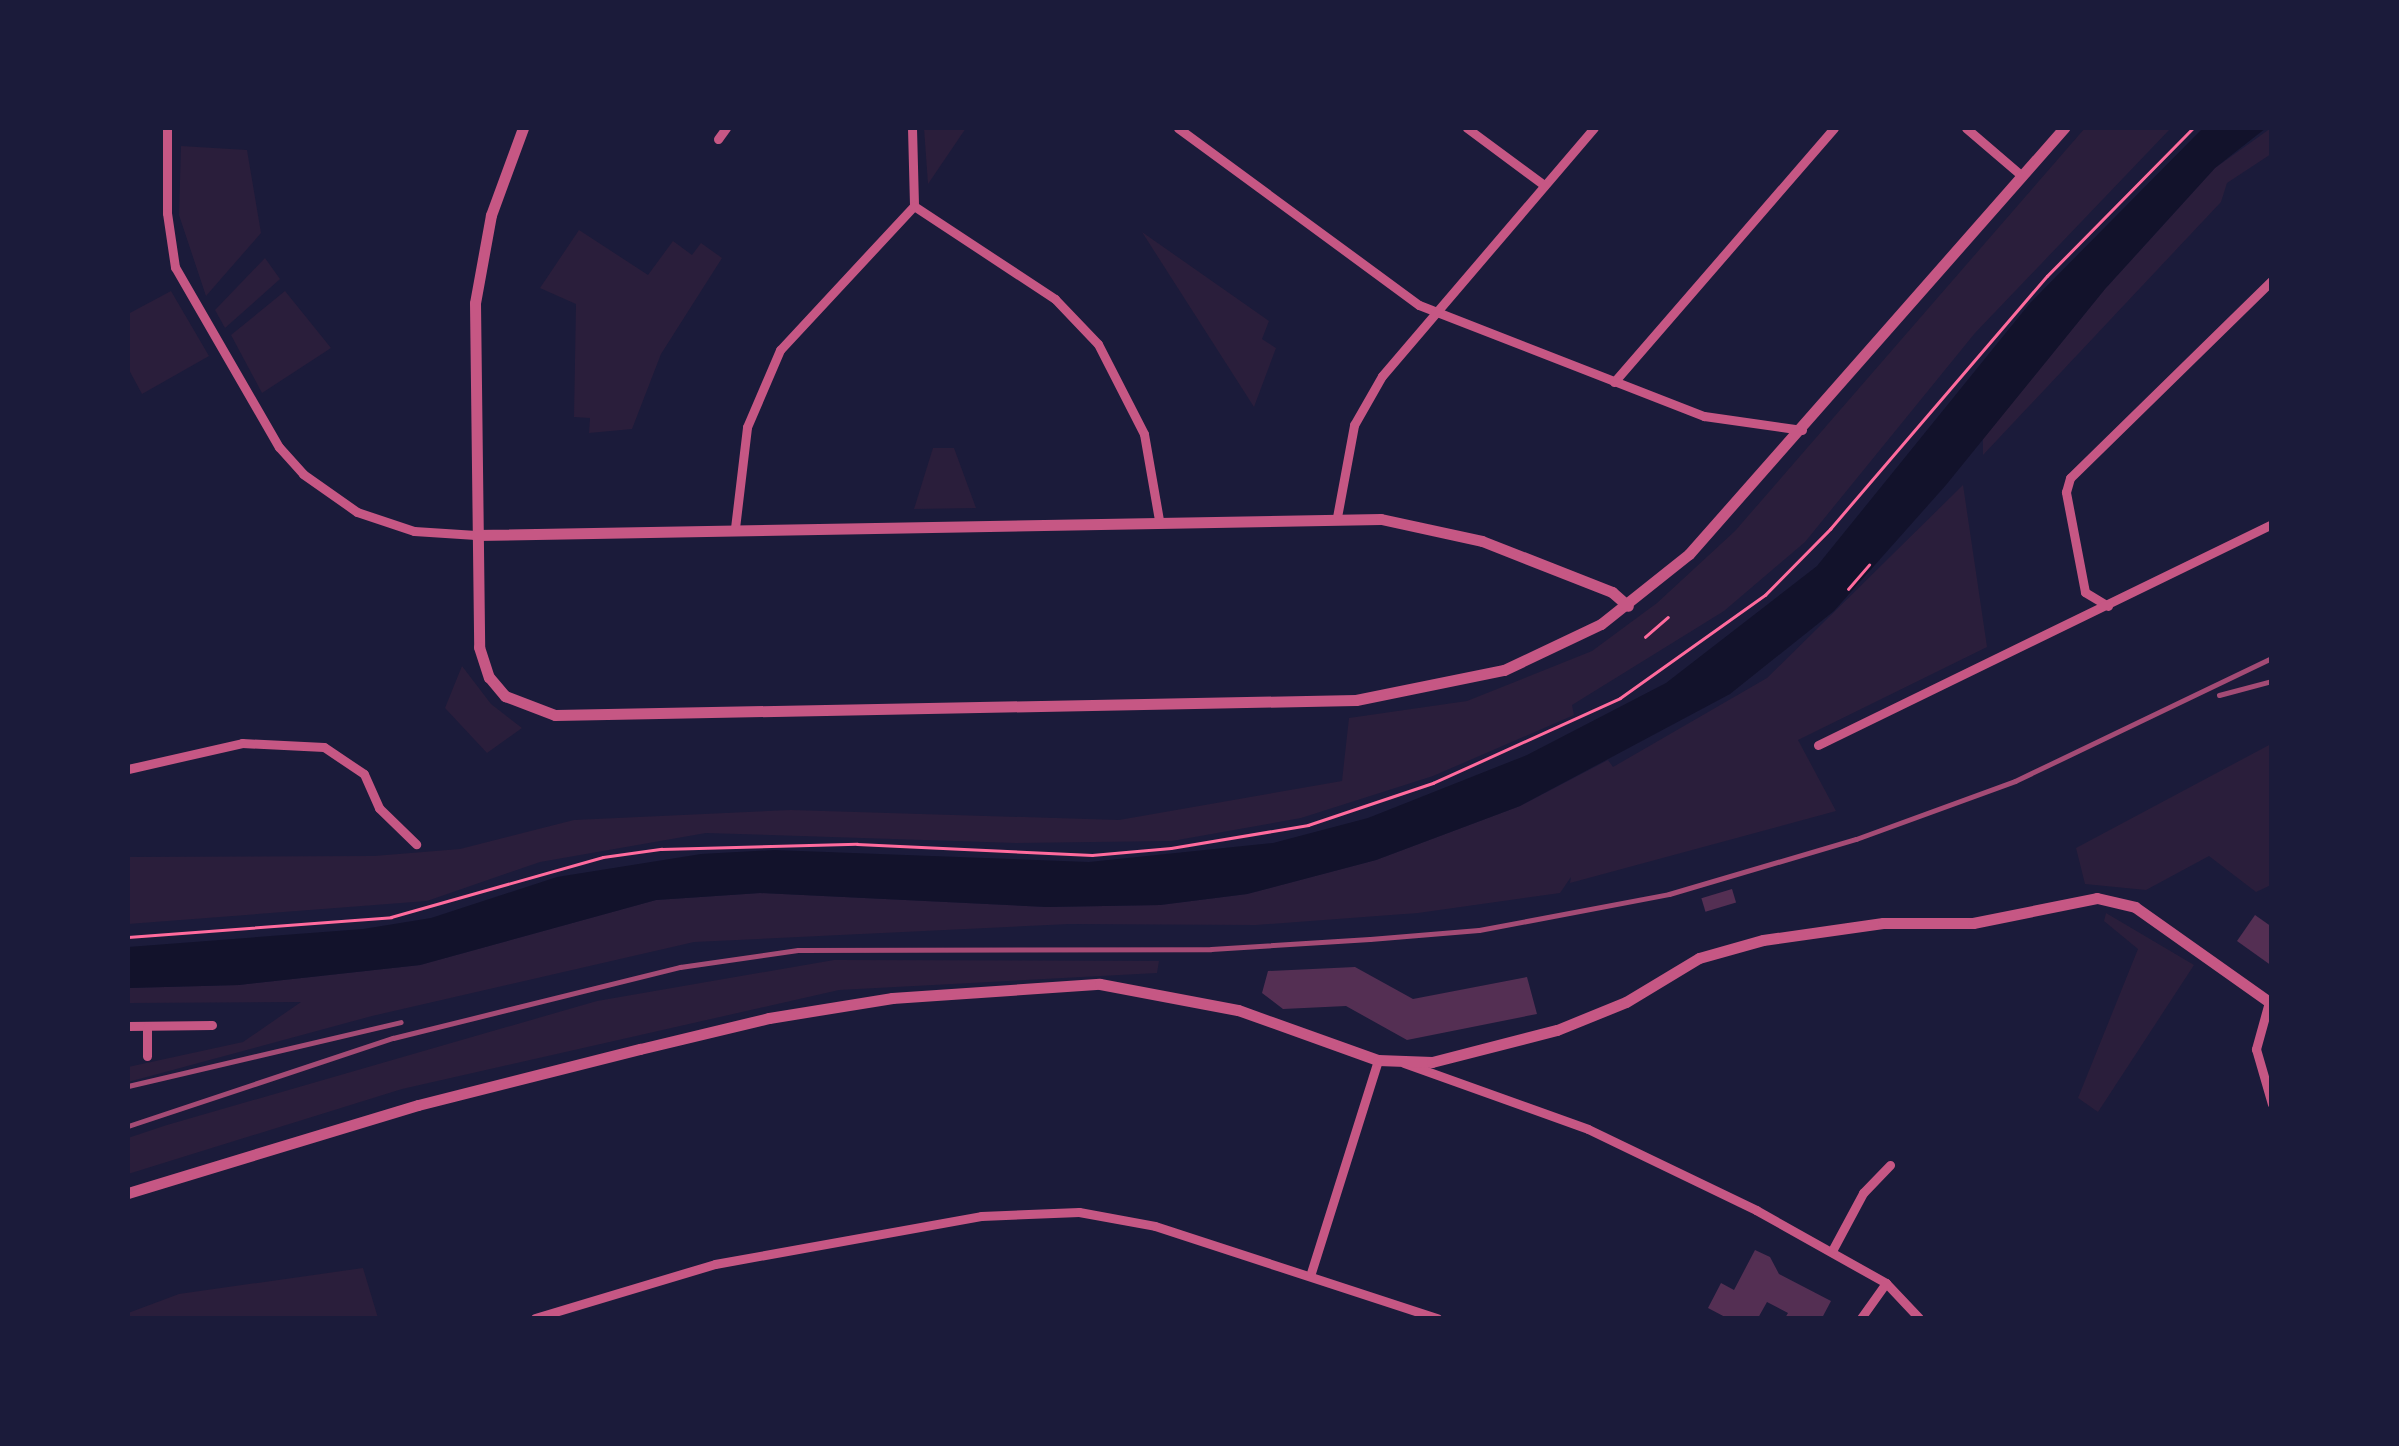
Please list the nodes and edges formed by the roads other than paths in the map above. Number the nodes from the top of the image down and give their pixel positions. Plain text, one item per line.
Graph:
1 (167, 128) edge
2 (523, 128) edge
3 (726, 128) edge
4 (912, 128) edge
5 (1178, 128) edge
6 (1467, 128) edge
7 (1594, 128) edge
8 (1834, 128) edge
9 (1966, 128) edge
10 (2064, 128) edge
11 (718, 138) dead end
12 (2022, 176) junction
13 (1544, 185) junction
14 (914, 206) junction
15 (2272, 280) edge
16 (1437, 314) junction
17 (1614, 382) junction
18 (1802, 430) junction
19 (1337, 517) junction
20 (1159, 520) junction
21 (2272, 524) edge
22 (735, 528) junction
23 (476, 535) junction
24 (1628, 606) junction
25 (2108, 606) junction
26 (1818, 746) dead end
27 (128, 769) edge
28 (416, 844) dead end
29 (2270, 1003) edge
30 (212, 1025) dead end
31 (128, 1026) edge
32 (146, 1027) junction
33 (147, 1056) dead end
34 (1378, 1060) junction
35 (1404, 1063) junction
36 (2272, 1104) edge
37 (1890, 1165) dead end
38 (128, 1193) edge
39 (1833, 1250) junction
40 (1310, 1276) junction
41 (1886, 1283) junction
42 (535, 1318) edge
43 (1437, 1318) edge
44 (1860, 1318) edge
45 (1919, 1318) edge

1 - 23 street
2 - 23 street
3 - 11 street
4 - 14 street
5 - 16 street
6 - 13 street
7 - 13 street
8 - 17 street
9 - 12 street
10 - 12 street
12 - 18 street
13 - 16 street
14 - 20 street
14 - 22 street
15 - 25 street
16 - 17 street
16 - 19 street
17 - 18 street
18 - 24 street
19 - 20 street
19 - 24 street
20 - 22 street
21 - 25 street
22 - 23 street
23 - 24 street
25 - 26 street
27 - 28 street
29 - 35 street
29 - 36 street
30 - 32 street
31 - 32 street
32 - 33 street
34 - 35 street
34 - 38 street
34 - 40 street
35 - 39 street
37 - 39 street
39 - 41 street
40 - 42 street
40 - 43 street
41 - 44 street
41 - 45 street

